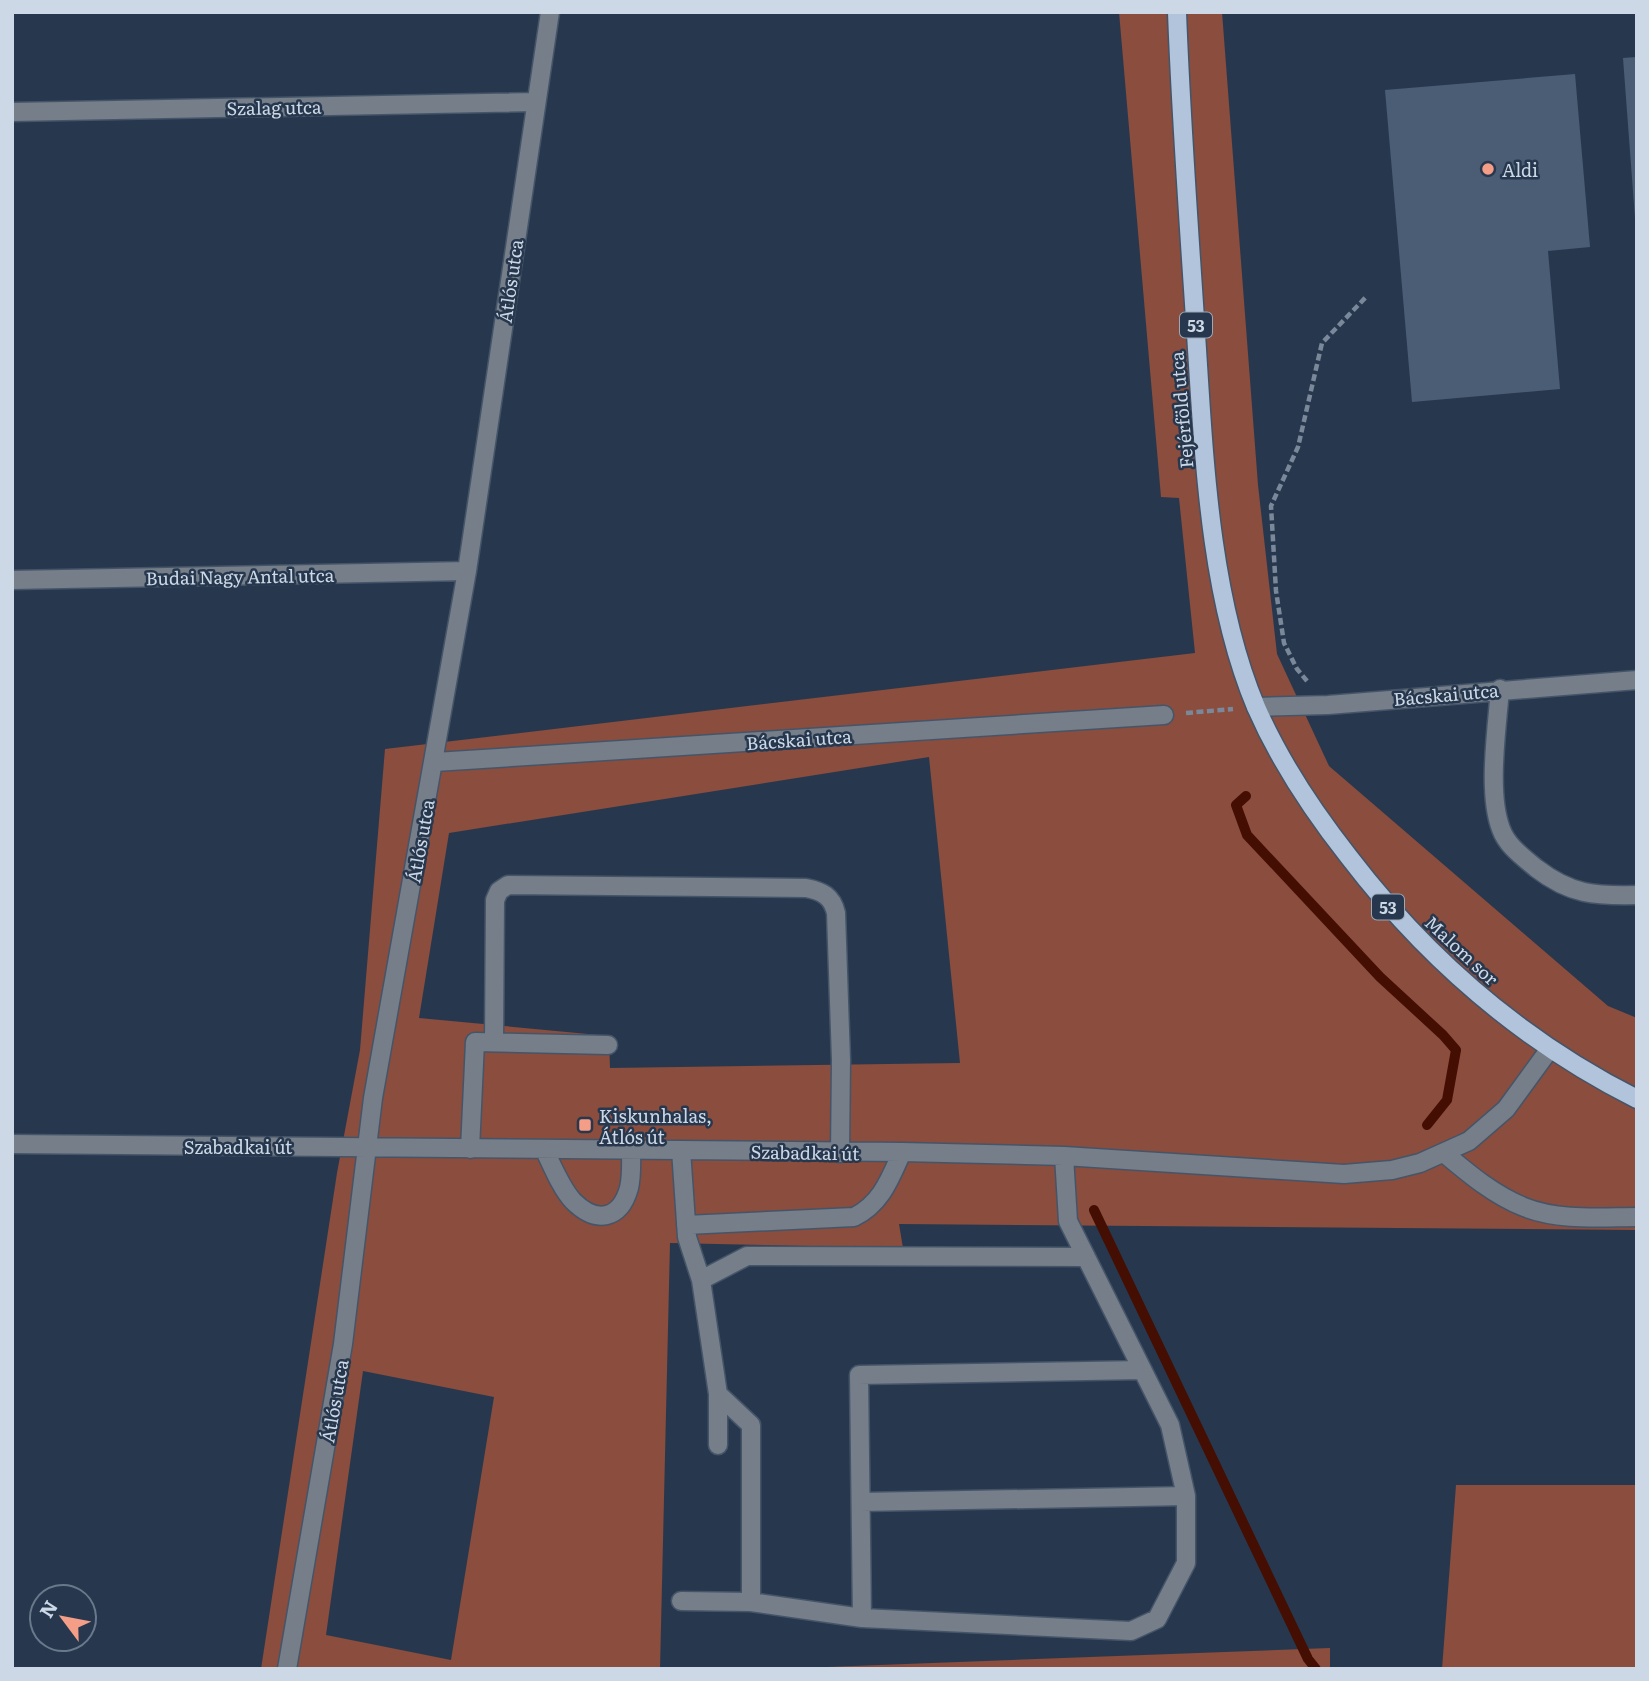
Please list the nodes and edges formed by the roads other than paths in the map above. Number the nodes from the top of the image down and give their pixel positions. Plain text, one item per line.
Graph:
1 (550, 12) edge
2 (1177, 12) edge
3 (536, 102) junction
4 (12, 112) edge
5 (467, 571) junction
6 (12, 580) edge
7 (1232, 635) joint
8 (1637, 680) edge
9 (1500, 689) junction
10 (1256, 706) junction
11 (1164, 715) road end
12 (435, 762) junction
13 (1637, 895) edge
14 (494, 1042) junction
15 (608, 1045) dead end
16 (1549, 1050) junction
17 (1637, 1099) edge
18 (12, 1144) edge
19 (366, 1146) junction
20 (470, 1149) junction
21 (544, 1149) junction
22 (631, 1150) junction
23 (681, 1150) junction
24 (902, 1152) junction
25 (840, 1153) junction
26 (1444, 1153) junction
27 (1065, 1156) junction
28 (1637, 1217) edge
29 (686, 1225) junction
30 (1086, 1257) junction
31 (701, 1280) junction
32 (1142, 1370) junction
33 (718, 1394) junction
34 (718, 1445) dead end
35 (1186, 1496) junction
36 (861, 1502) junction
37 (681, 1601) dead end
38 (751, 1602) junction
39 (862, 1618) junction
40 (287, 1669) edge

1 - 3 street, Átlós utca
2 - 7 main road, Fejérföld utca / 53
3 - 4 street, Szalag utca
3 - 5 street, Átlós utca
5 - 6 street, Budai Nagy Antal utca
5 - 12 street, Átlós utca
7 - 10 main road, Malom sor / 53
8 - 9 street, Bácskai utca
9 - 10 street, Bácskai utca
9 - 13 street
10 - 16 main road, Malom sor / 53
11 - 12 street, Bácskai utca
12 - 19 street, Átlós utca
14 - 15 street
14 - 20 street
14 - 25 street
16 - 17 main road, Malom sor / 53
16 - 26 street, Szabadkai út
18 - 19 street, Szabadkai út
19 - 20 street, Szabadkai út
19 - 40 street, Átlós utca
20 - 21 street, Szabadkai út
21 - 22 street, Szabadkai út
21 - 22 street
22 - 23 street, Szabadkai út
23 - 25 street, Szabadkai út
23 - 29 street
24 - 25 street, Szabadkai út
24 - 27 street, Szabadkai út
24 - 29 street
26 - 27 street, Szabadkai út
26 - 28 street
27 - 30 street
29 - 31 street
30 - 31 street
30 - 32 street
31 - 33 street
32 - 35 street
32 - 36 street
33 - 34 street
33 - 38 street
35 - 36 street
35 - 39 street
36 - 39 street
37 - 38 street
38 - 39 street

